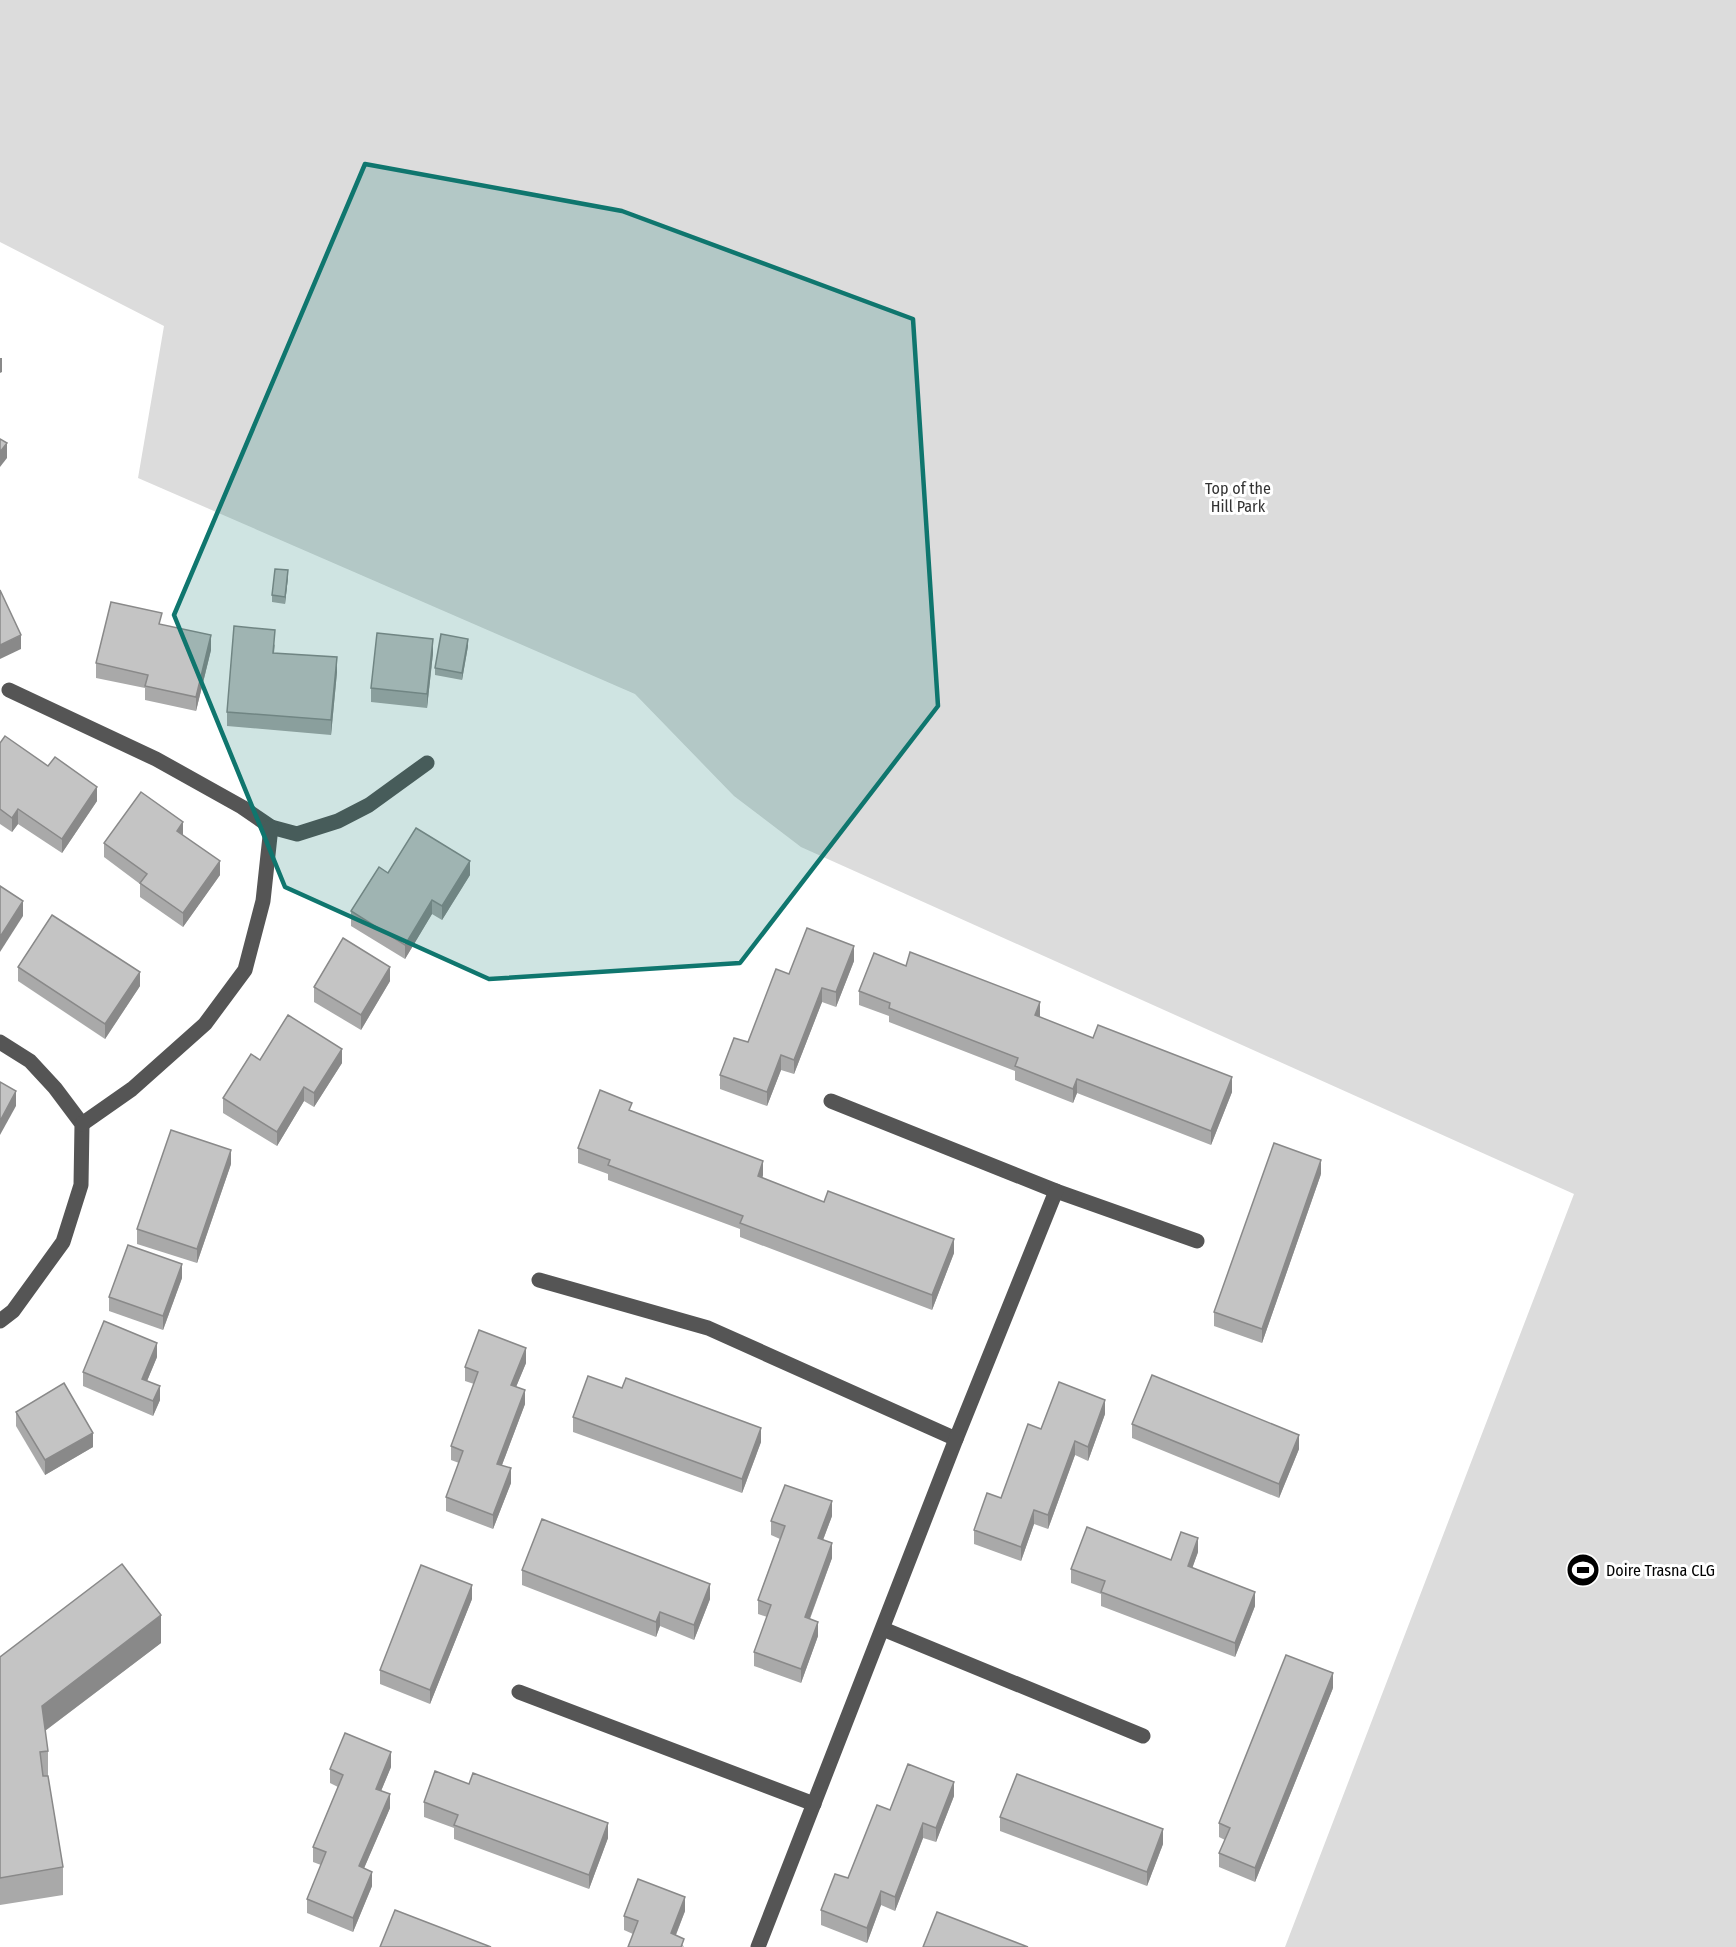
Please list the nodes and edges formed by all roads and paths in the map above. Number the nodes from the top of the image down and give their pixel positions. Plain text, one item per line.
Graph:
1 (9, 690) dead end
2 (427, 763) dead end
3 (271, 827) junction
4 (0, 1042) edge
5 (831, 1101) dead end
6 (82, 1124) junction
7 (1056, 1191) junction
8 (1197, 1241) dead end
9 (539, 1280) dead end
10 (0, 1321) edge
11 (956, 1439) junction
12 (883, 1629) junction
13 (519, 1692) dead end
14 (1143, 1736) dead end
15 (814, 1804) junction
16 (758, 1947) edge

1 - 3 street
2 - 3 street
3 - 6 street
4 - 6 street
5 - 7 street
6 - 10 street
7 - 8 street
7 - 11 street
9 - 11 street
11 - 12 street
12 - 14 street
12 - 15 street
13 - 15 street
15 - 16 street

